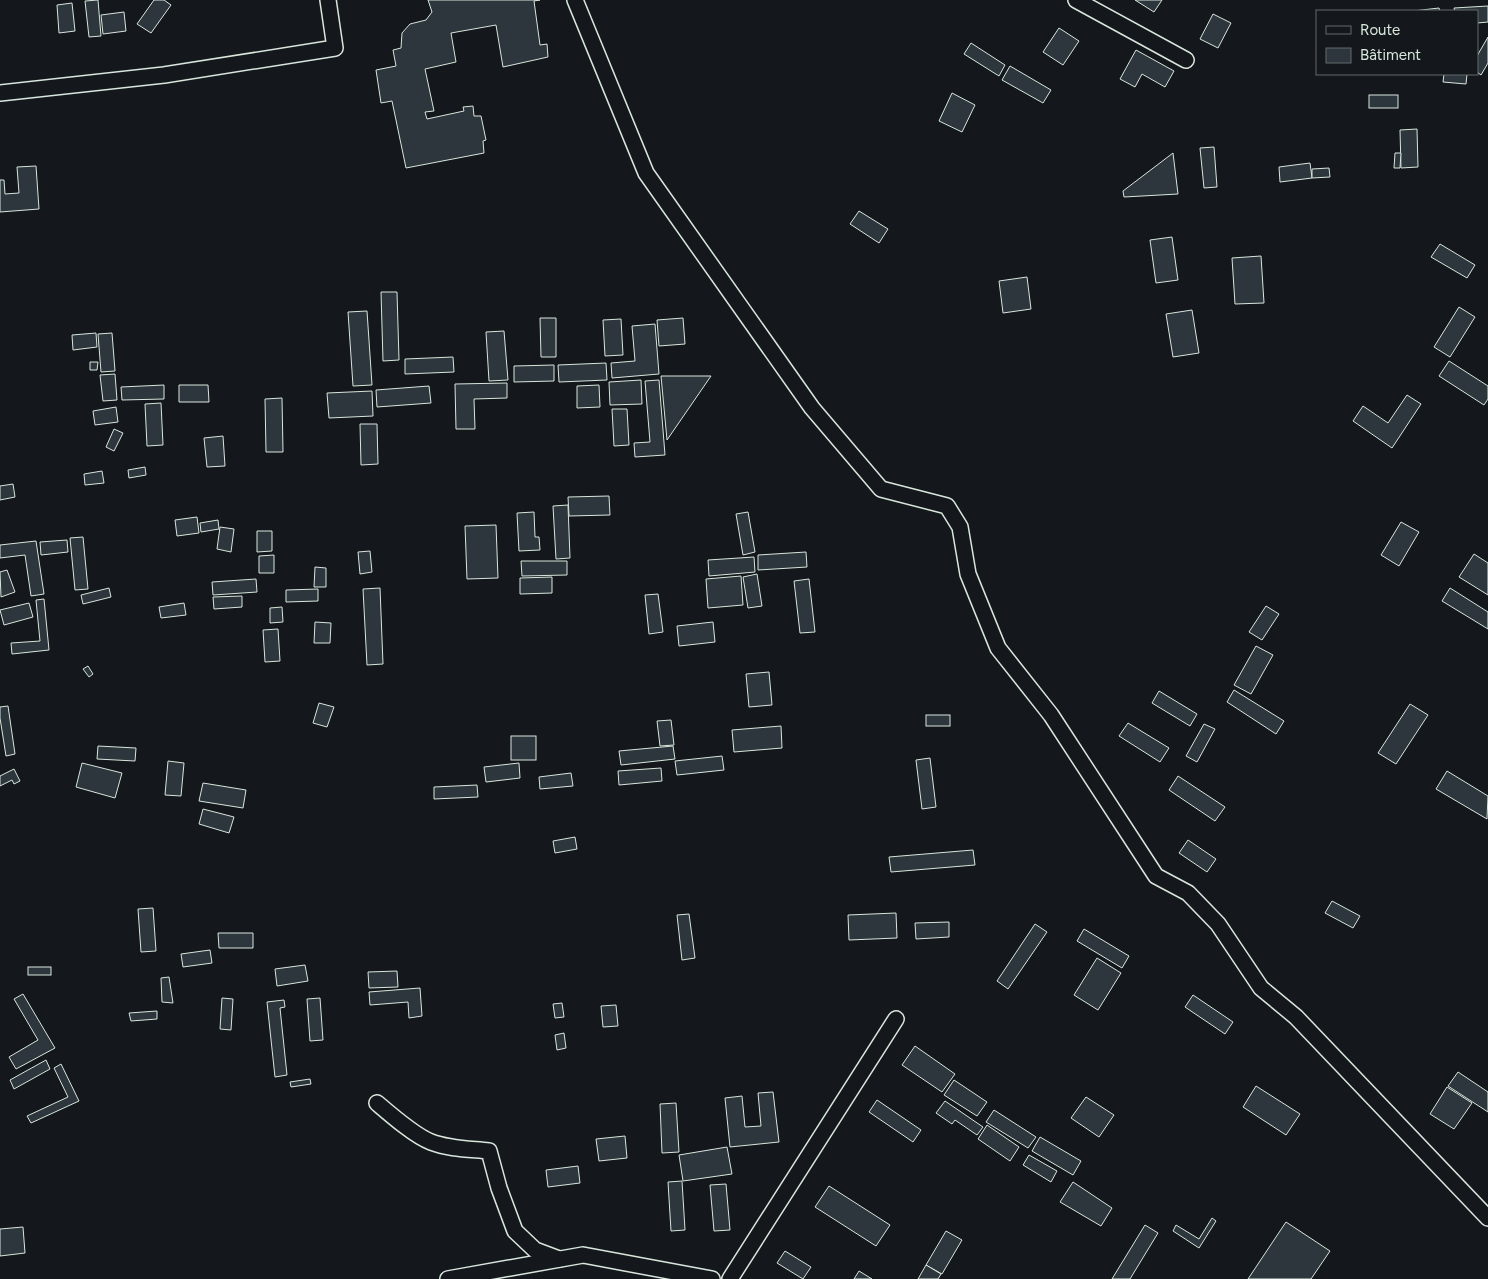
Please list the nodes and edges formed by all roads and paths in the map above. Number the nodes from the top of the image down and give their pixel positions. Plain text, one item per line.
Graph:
1 (328, 0) edge
2 (575, 0) edge
3 (1076, 0) edge
4 (1186, 60) dead end
5 (0, 93) edge
6 (896, 1019) dead end
7 (377, 1103) dead end
8 (1488, 1218) edge
9 (561, 1259) junction
10 (448, 1279) edge
11 (712, 1279) edge
12 (730, 1279) edge

1 - 5 street
2 - 8 street
3 - 4 street
6 - 12 street
7 - 9 street
9 - 10 street
9 - 11 street

